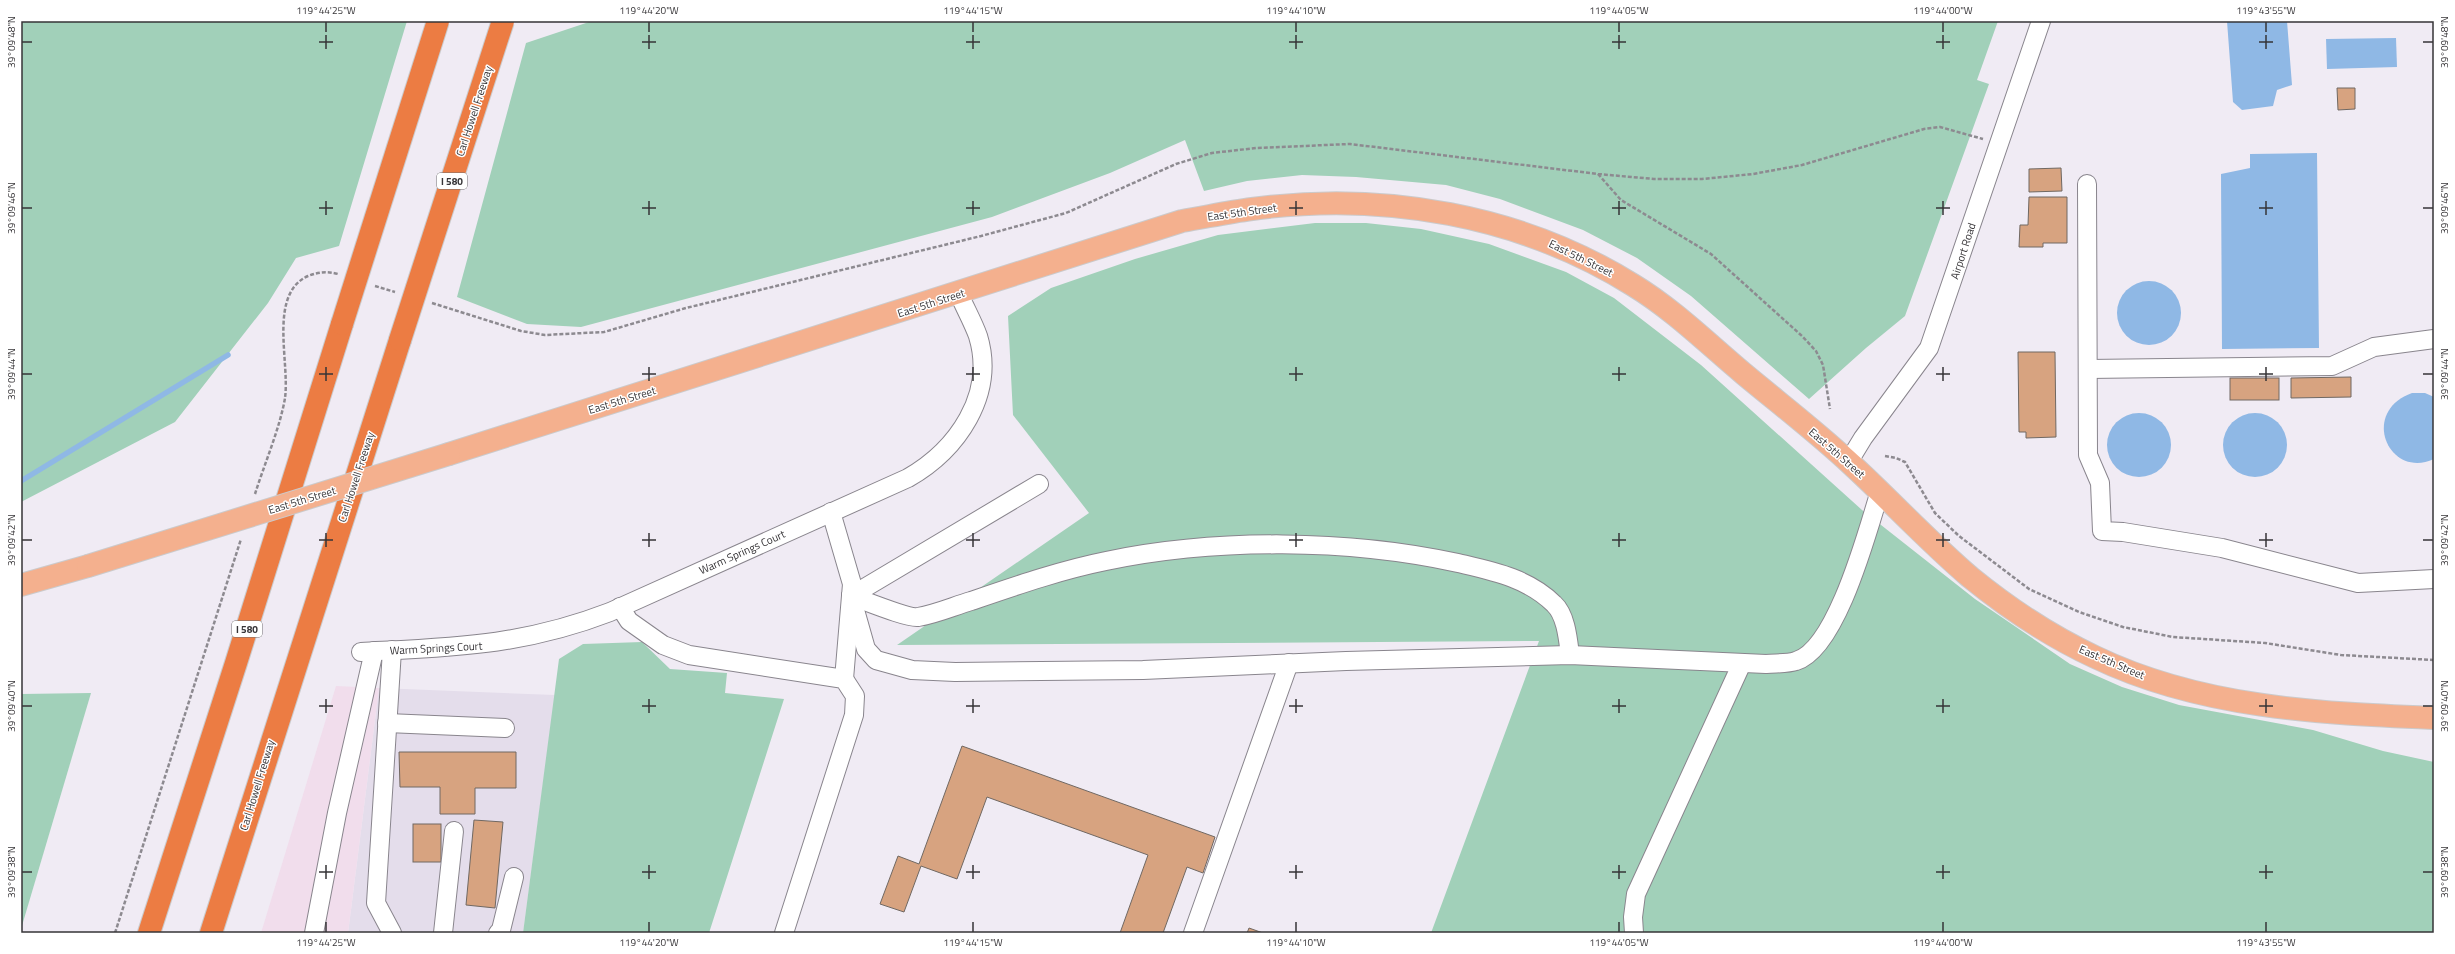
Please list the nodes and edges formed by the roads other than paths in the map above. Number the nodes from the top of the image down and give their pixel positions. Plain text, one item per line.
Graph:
1 (438, 21) edge
2 (503, 21) edge
3 (2040, 21) edge
4 (2087, 184) dead end
5 (959, 294) junction
6 (2434, 339) edge
7 (2088, 369) junction
8 (1849, 462) junction
9 (1040, 484) dead end
10 (1880, 491) junction
11 (831, 512) junction
12 (2434, 579) edge
13 (21, 585) edge
14 (851, 596) junction
15 (620, 607) junction
16 (392, 650) junction
17 (1570, 655) junction
18 (1289, 663) junction
19 (1742, 663) junction
20 (844, 679) junction
21 (2434, 718) edge
22 (388, 723) junction
23 (505, 728) dead end
24 (454, 831) dead end
25 (514, 877) dead end
26 (149, 933) edge
27 (211, 933) edge
28 (314, 933) edge
29 (392, 933) edge
30 (443, 933) edge
31 (498, 933) edge
32 (784, 933) edge
33 (1193, 933) edge
34 (1634, 933) edge

1 - 26 highway, I 580, bridge
2 - 27 highway, Carl Howell Freeway / I 580, bridge
3 - 8 street, Airport Road
4 - 7 street
5 - 8 main road, East 5th Street
5 - 11 street, Warm Springs Court
5 - 13 main road, East 5th Street, bridge
6 - 7 street
7 - 12 street
8 - 10 main road, East 5th Street
9 - 14 street
10 - 19 street
10 - 21 main road, East 5th Street
11 - 14 street
11 - 15 street, Warm Springs Court
14 - 17 street
14 - 18 street
14 - 20 street
15 - 16 street, Warm Springs Court
15 - 20 street
16 - 22 street
16 - 28 street, Warm Springs Court
17 - 18 street
17 - 19 street
18 - 33 street
19 - 34 street
20 - 32 street
22 - 23 street
22 - 29 street
24 - 30 street
25 - 31 street

